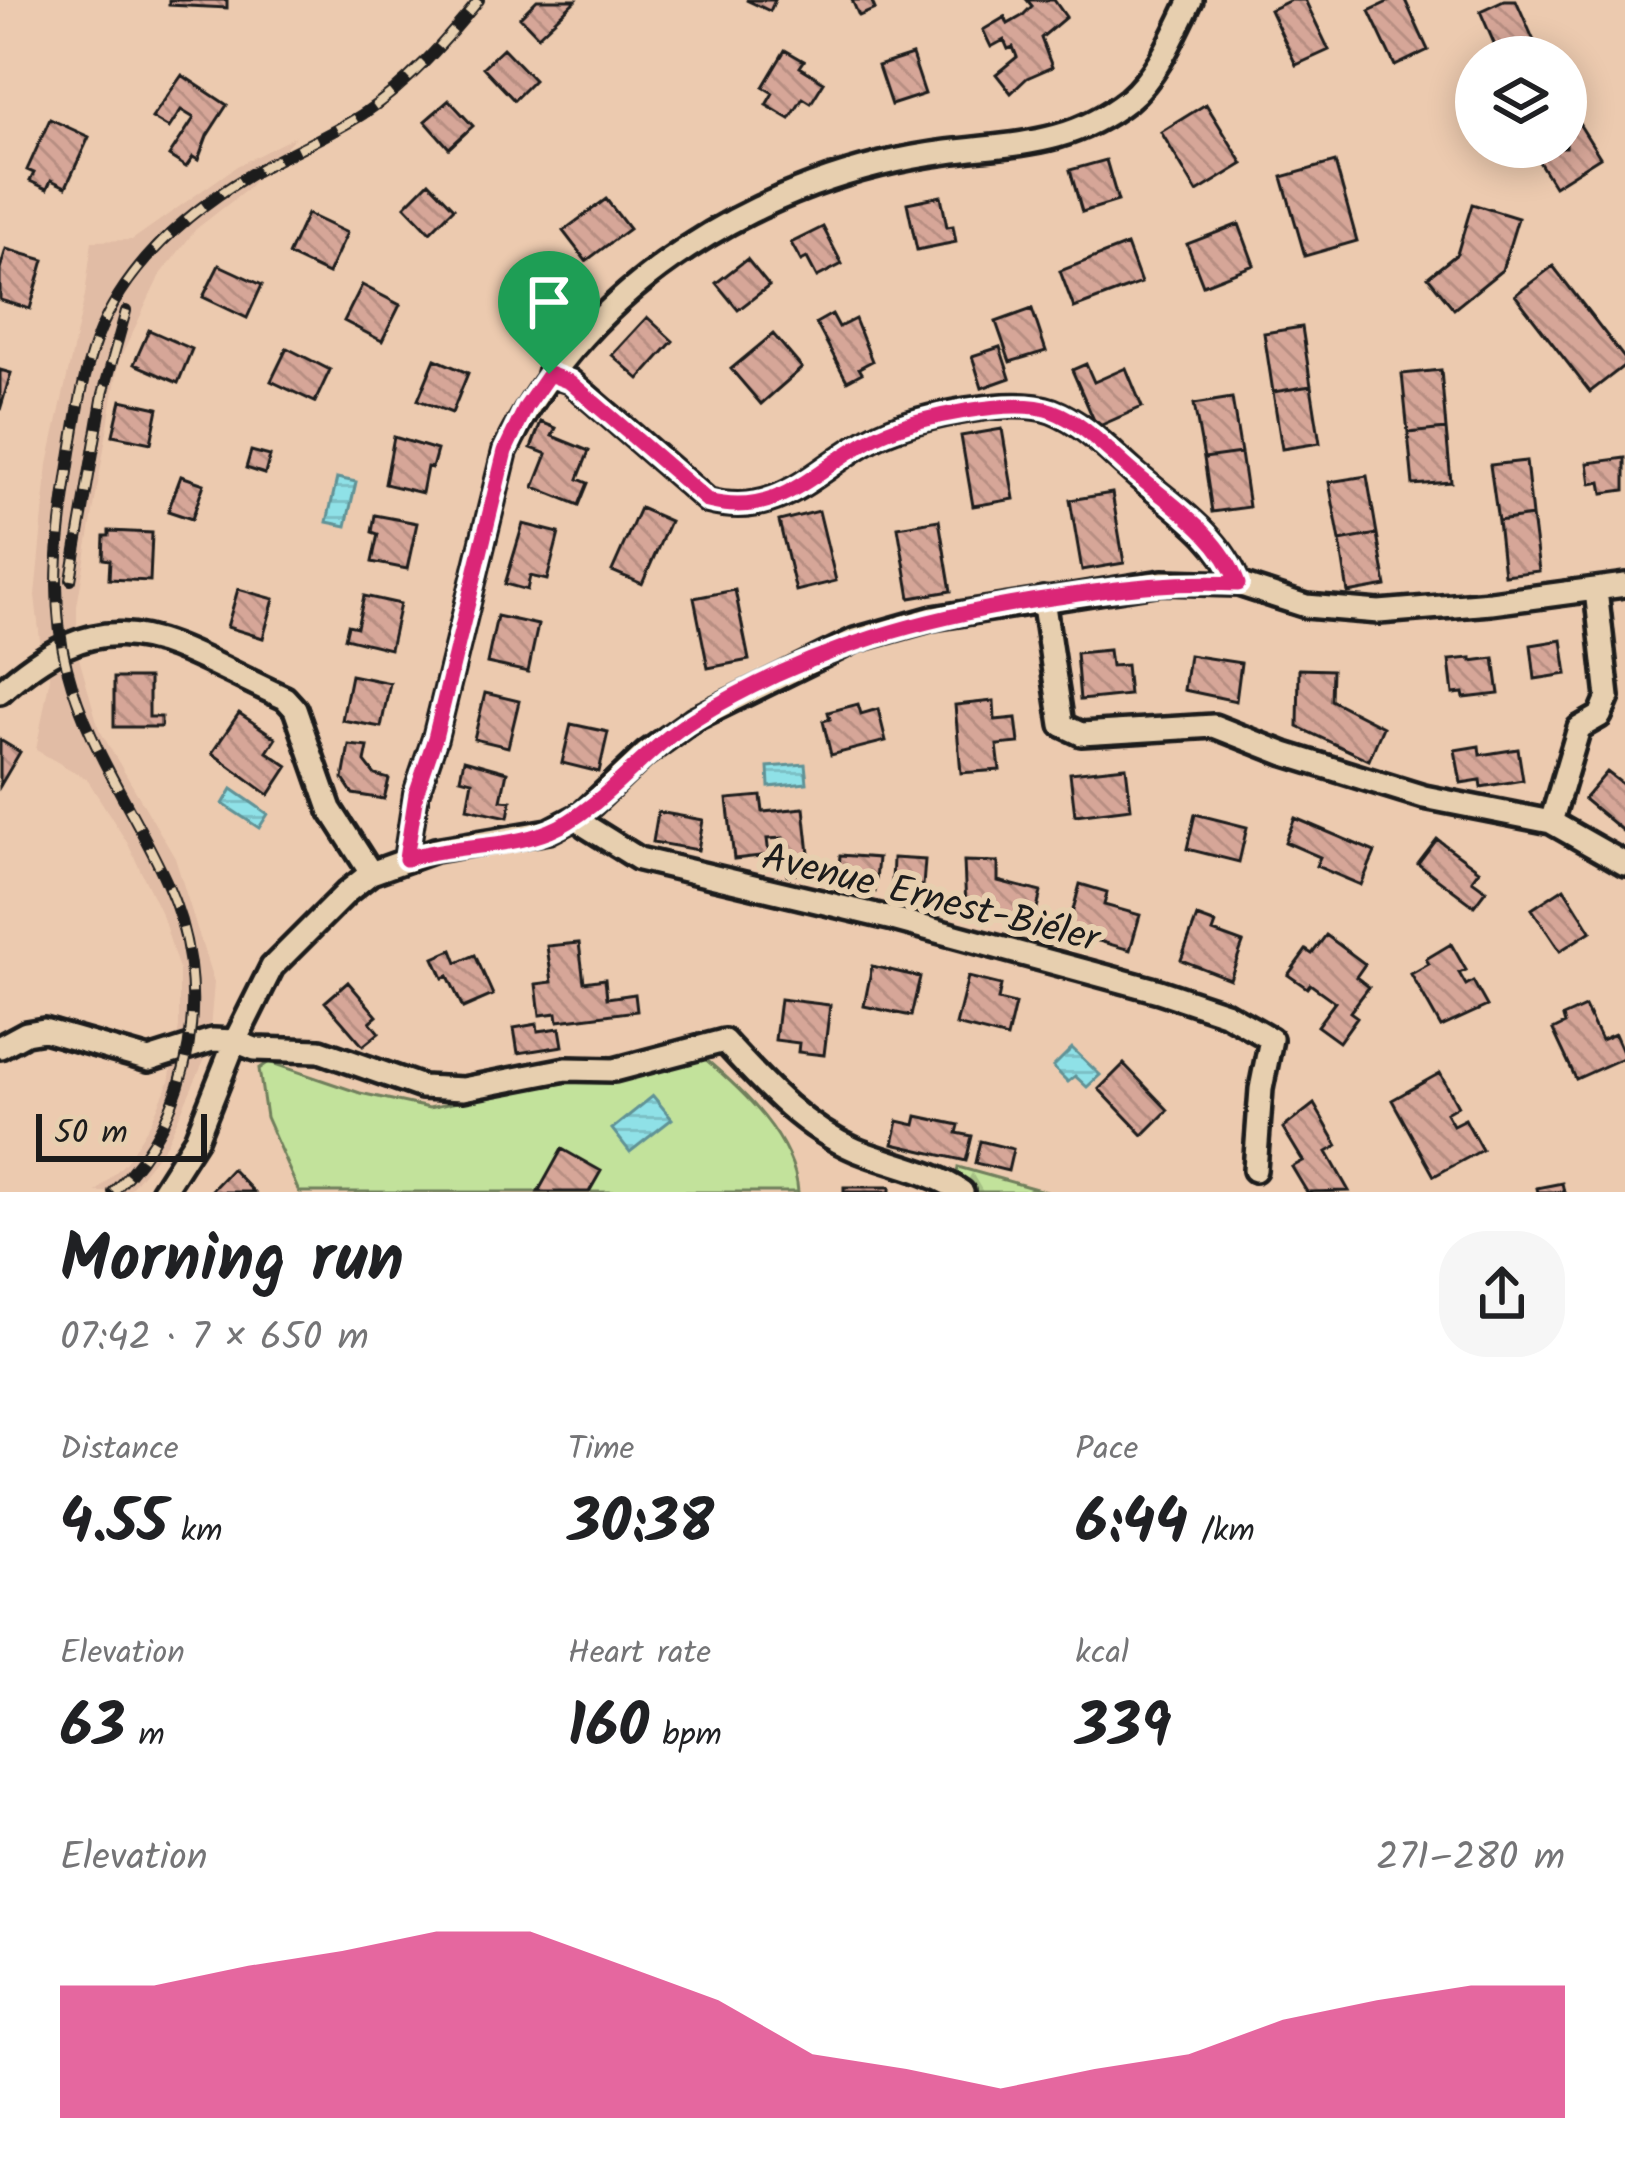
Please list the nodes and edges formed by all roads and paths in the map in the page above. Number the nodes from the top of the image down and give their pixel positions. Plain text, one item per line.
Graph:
1 (1191, 0) edge
2 (549, 374) junction
3 (1238, 584) junction
4 (1625, 585) edge
5 (1596, 590) junction
6 (1043, 598) junction
7 (0, 692) edge
8 (582, 814) junction
9 (1551, 822) junction
10 (406, 859) junction
11 (1625, 864) edge
12 (371, 873) junction
13 (236, 1041) junction
14 (0, 1047) edge
15 (1255, 1170) dead end
16 (162, 1192) edge
17 (962, 1192) edge

1 - 2 street
2 - 3 street
2 - 10 street
3 - 5 street
3 - 6 street
4 - 5 street
5 - 9 street
6 - 8 street
6 - 9 street
7 - 12 street
8 - 10 street
8 - 15 street, Avenue Ernest-Biéler
9 - 11 street
10 - 12 street
12 - 13 street
13 - 14 street
13 - 16 street
13 - 17 street

